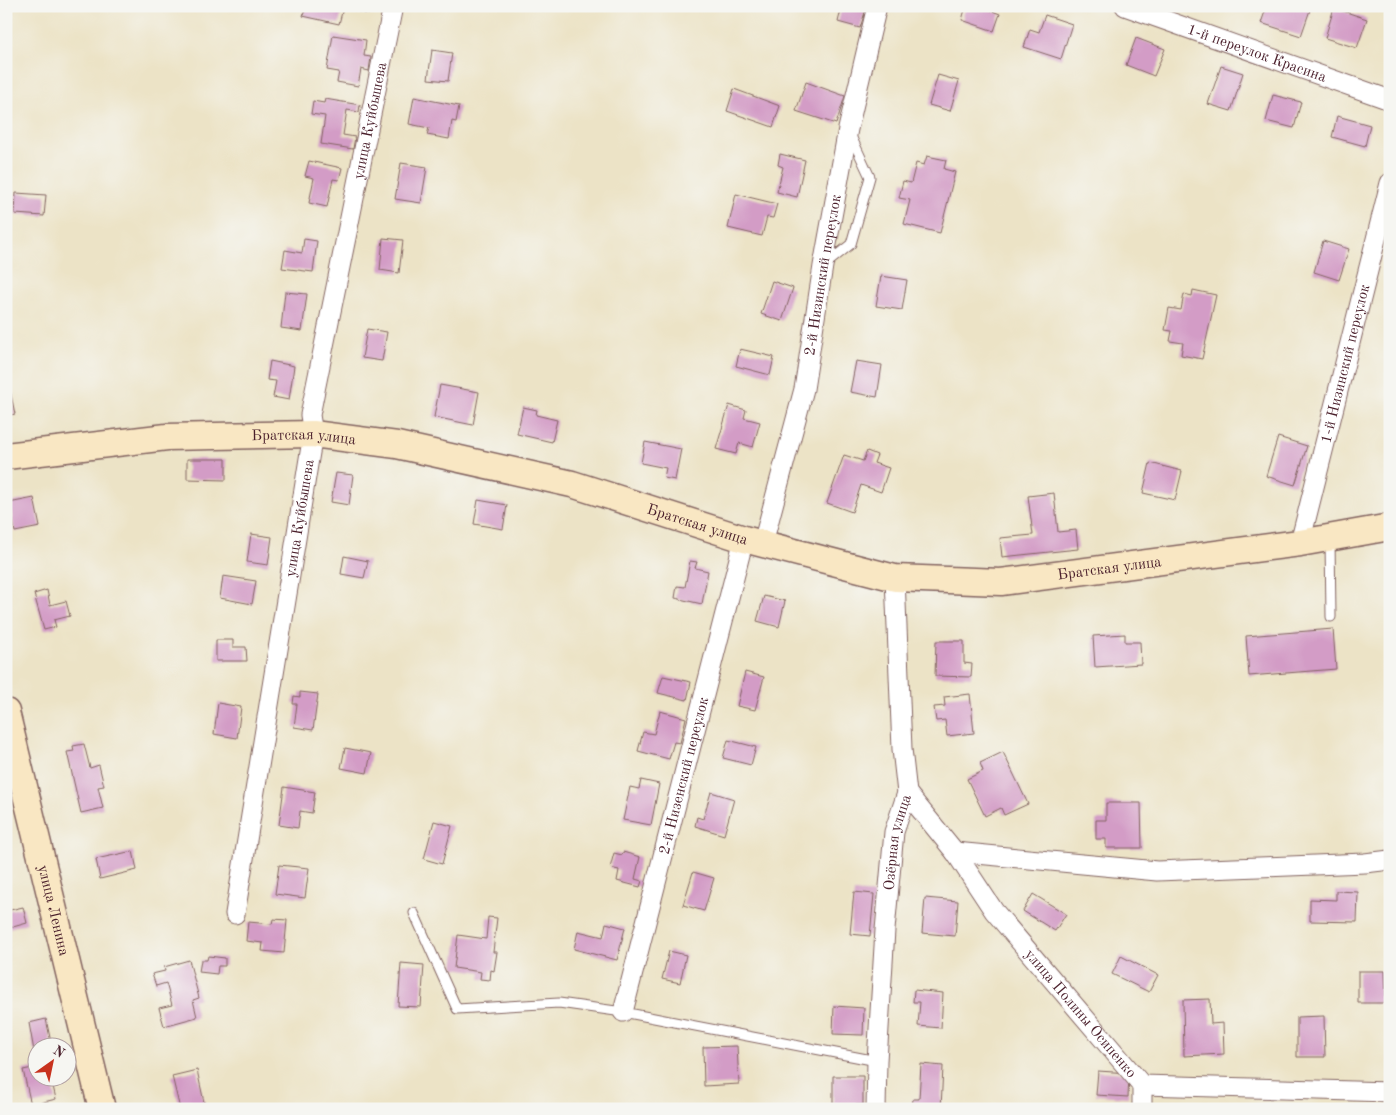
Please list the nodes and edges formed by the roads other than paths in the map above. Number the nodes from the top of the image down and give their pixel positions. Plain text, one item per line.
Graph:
1 (393, 6) edge
2 (878, 6) edge
3 (1125, 6) edge
4 (1390, 100) edge
5 (848, 129) junction
6 (1390, 183) edge
7 (823, 266) junction
8 (313, 434) junction
9 (6, 456) edge
10 (1390, 527) edge
11 (1330, 538) junction
12 (754, 541) junction
13 (1300, 543) junction
14 (896, 578) junction
15 (1331, 617) dead end
16 (6, 712) edge
17 (907, 793) junction
18 (955, 852) junction
19 (1390, 860) edge
20 (414, 913) dead end
21 (235, 914) dead end
22 (623, 1012) junction
23 (878, 1060) junction
24 (1142, 1085) junction
25 (1390, 1092) edge
26 (102, 1109) edge
27 (876, 1109) edge
28 (1142, 1109) edge

1 - 8 street, улица Куйбышева
2 - 5 street, 2-й Низинский переулок
3 - 4 street, 1-й переулок Красина
5 - 7 street, 2-й Низинский переулок
5 - 7 lane
6 - 13 street, 1-й Низинский переулок
7 - 12 street, 2-й Низинский переулок
8 - 9 street, Братская улица
8 - 12 street, Братская улица
8 - 21 street, улица Куйбышева
10 - 11 street, Братская улица
11 - 13 street, Братская улица
11 - 15 lane
12 - 14 street, Братская улица
12 - 22 street, 2-й Низенский переулок
13 - 14 street, Братская улица
14 - 17 street, Озёрная улица
16 - 26 street, улица Ленина
17 - 18 street, улица Полины Осипенко
17 - 23 street, Озёрная улица
18 - 19 street
18 - 24 street, улица Полины Осипенко
20 - 22 lane
22 - 23 lane
23 - 27 street, Озёрная улица
24 - 25 street, улица Полины Осипенко
24 - 28 street

